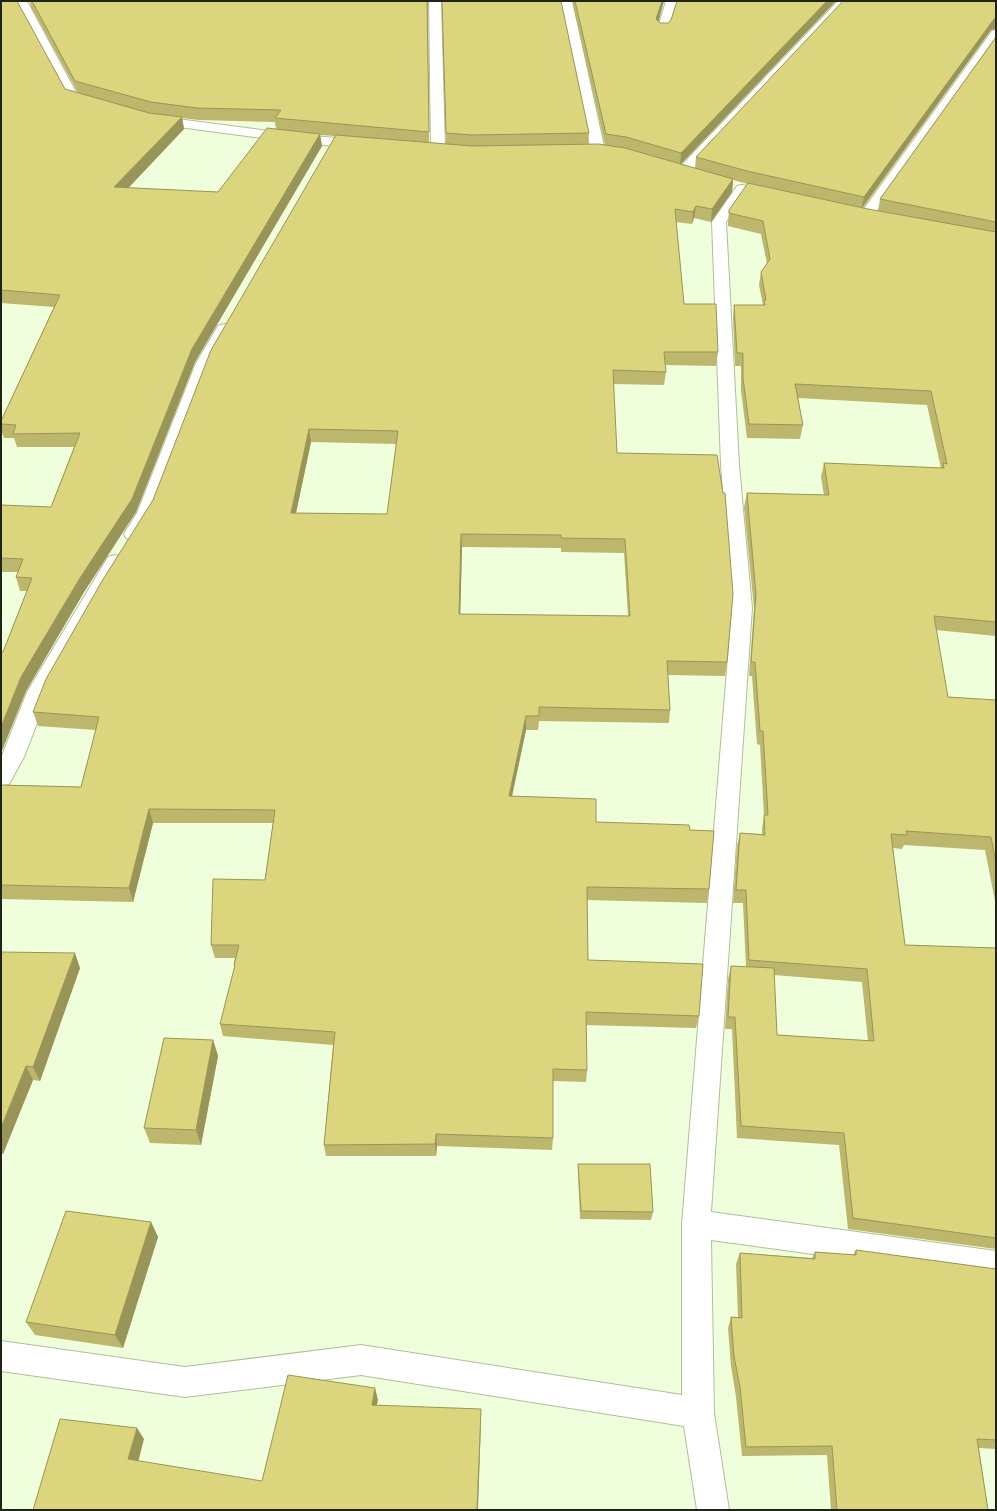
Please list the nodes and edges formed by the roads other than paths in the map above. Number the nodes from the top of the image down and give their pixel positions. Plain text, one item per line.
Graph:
1 (435, 1) edge
2 (566, 1) edge
3 (672, 1) edge
4 (844, 1) edge
5 (37, 2) edge
6 (8, 3) edge
7 (22, 3) junction
8 (663, 31) edge
9 (996, 34) edge
10 (108, 107) edge
11 (145, 118) edge
12 (377, 146) edge
13 (423, 149) edge
14 (438, 150) junction
15 (452, 151) edge
16 (583, 151) edge
17 (669, 167) edge
18 (684, 171) junction
19 (698, 176) edge
20 (742, 189) edge
21 (850, 212) edge
22 (866, 216) junction
23 (881, 219) edge
24 (232, 315) edge
25 (1, 778) edge
26 (696, 1224) junction
27 (996, 1265) edge
28 (1, 1356) edge
29 (698, 1413) junction
30 (712, 1510) edge

1 - 14 street
2 - 16 street
3 - 8 street
4 - 18 street
5 - 7 street
6 - 7 street
7 - 10 street
9 - 22 street
11 - 12 street
13 - 14 street
14 - 15 street
17 - 18 street
18 - 19 street
20 - 26 street
21 - 22 street
22 - 23 street
24 - 25 street
26 - 27 street
26 - 29 street
28 - 29 street
29 - 30 street

